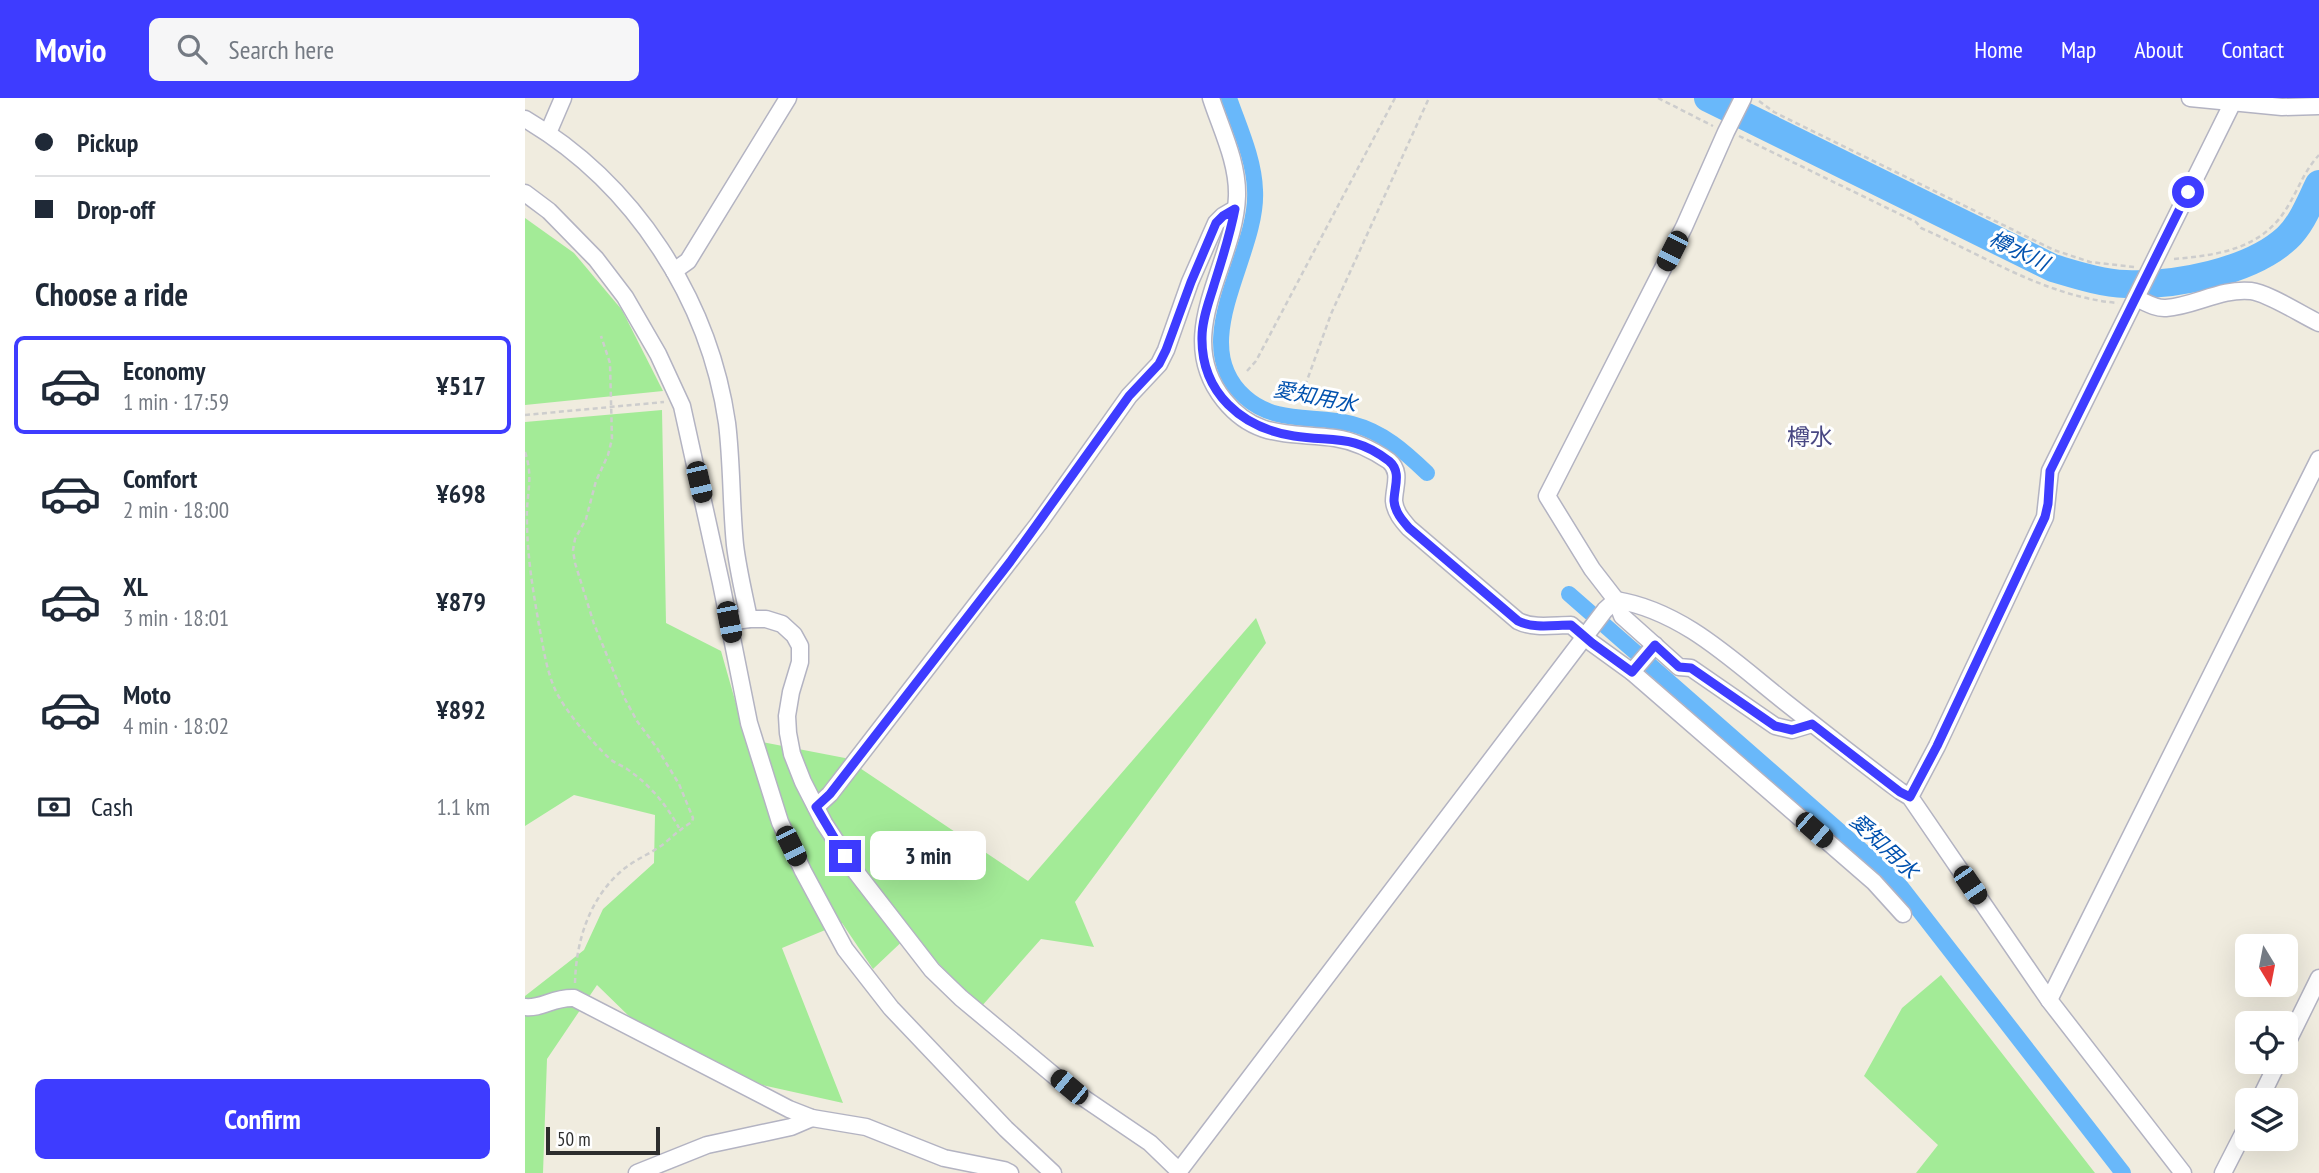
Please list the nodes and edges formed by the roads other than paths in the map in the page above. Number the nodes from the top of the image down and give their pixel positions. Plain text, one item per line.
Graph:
1 (563, 98) edge
2 (788, 98) edge
3 (1211, 98) edge
4 (2190, 98) edge
5 (1747, 100) edge
6 (2234, 101) edge
7 (2319, 106) edge
8 (525, 119) edge
9 (548, 133) junction
10 (525, 193) edge
11 (1235, 209) junction
12 (674, 271) junction
13 (2136, 298) junction
14 (2319, 323) edge
15 (2319, 459) edge
16 (1610, 605) junction
17 (748, 619) junction
18 (729, 622) junction
19 (1586, 635) junction
20 (1655, 645) junction
21 (1632, 672) junction
22 (1812, 724) junction
23 (1910, 797) junction
24 (816, 807) junction
25 (1903, 914) dead end
26 (2319, 978) edge
27 (2049, 1000) junction
28 (525, 1007) edge
29 (2298, 1021) edge
30 (812, 1118) junction
31 (2235, 1150) edge
32 (1180, 1172) edge
33 (637, 1173) edge
34 (1010, 1173) edge
35 (1053, 1173) edge
36 (2183, 1173) edge
37 (2223, 1173) edge

1 - 9 street
2 - 12 street
3 - 11 street
4 - 6 street
5 - 16 street
6 - 7 street
6 - 13 street
8 - 9 street
9 - 12 street
10 - 18 street
11 - 19 street
11 - 24 street
12 - 17 street
13 - 14 street
13 - 23 street
15 - 27 street
16 - 19 street
16 - 20 street
16 - 22 street
17 - 18 street
17 - 24 street
18 - 35 street
19 - 21 street
19 - 32 street
20 - 21 street
20 - 22 street
21 - 25 street
22 - 23 street
23 - 27 street
24 - 32 street
26 - 29 street
27 - 36 street
28 - 30 street
30 - 33 street
30 - 34 street
31 - 37 street

